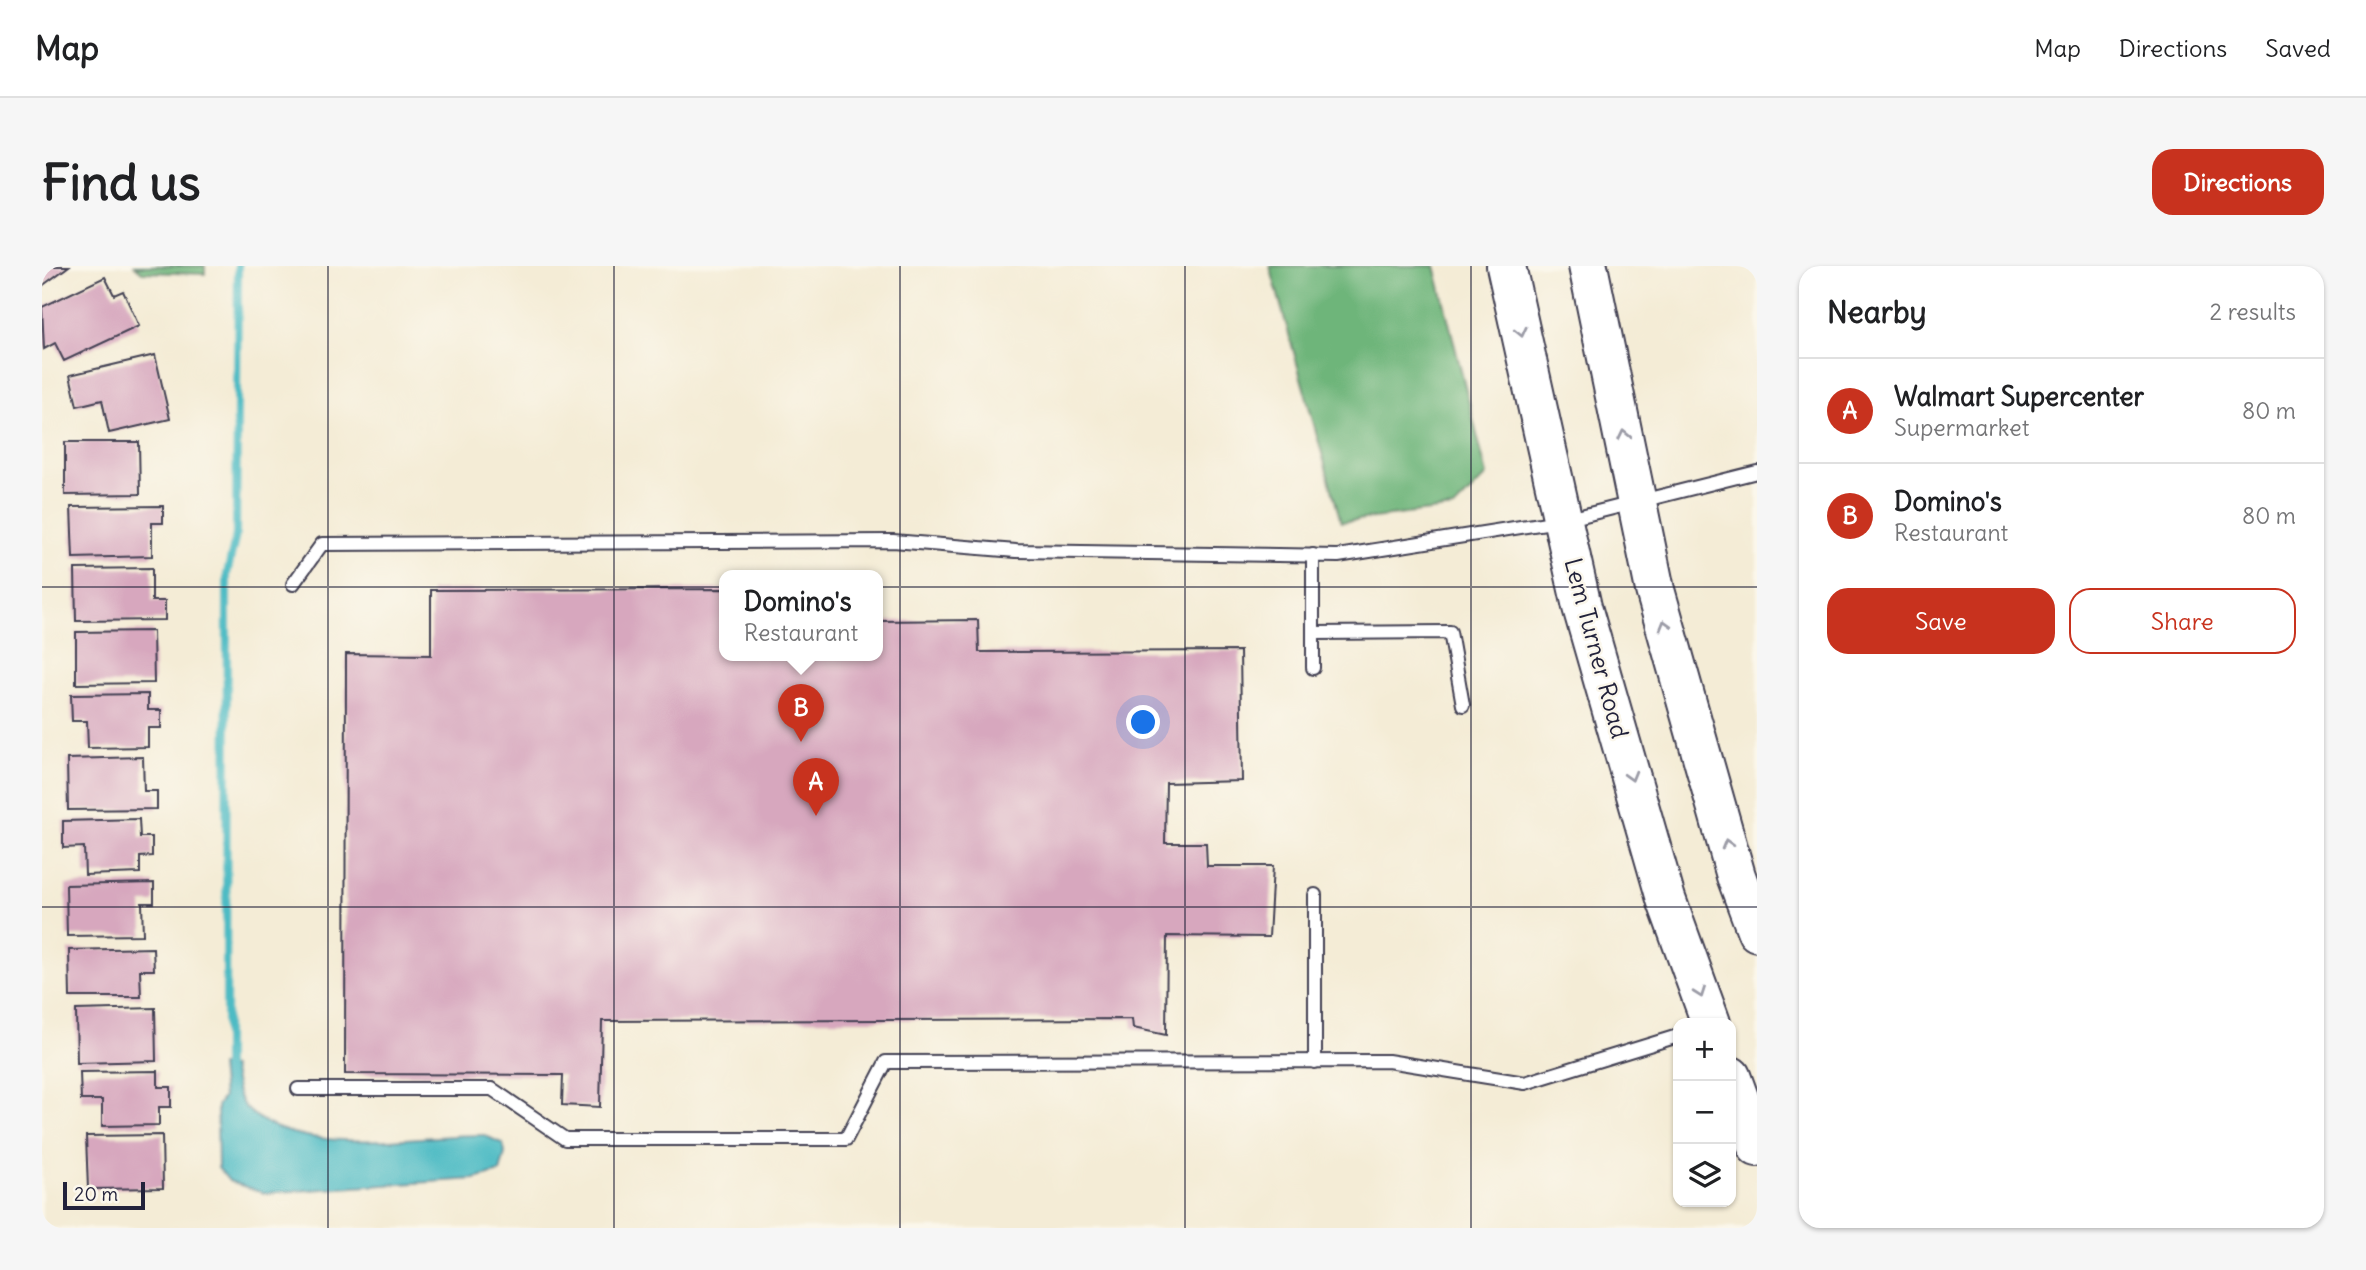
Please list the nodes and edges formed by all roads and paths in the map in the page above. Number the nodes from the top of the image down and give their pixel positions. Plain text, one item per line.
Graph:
1 (1506, 266) edge
2 (1588, 266) edge
3 (1757, 472) edge
4 (1638, 502) junction
5 (1565, 520) junction
6 (1313, 555) junction
7 (293, 584) dead end
8 (1313, 632) junction
9 (1313, 668) dead end
10 (1463, 705) dead end
11 (1315, 895) dead end
12 (1757, 932) edge
13 (1709, 1018) edge
14 (1673, 1038) edge
15 (1315, 1062) junction
16 (1733, 1081) edge
17 (298, 1089) dead end
18 (1757, 1147) edge

1 -> 5 main road, Lem Turner Road
4 -> 2 main road
3 - 4 lane
4 - 5 lane
12 -> 4 main road
5 - 6 lane
5 -> 13 main road, Lem Turner Road
6 - 7 lane
6 - 8 lane
8 - 9 lane
8 - 10 lane
11 - 15 lane
14 - 15 lane
15 - 17 lane
16 - 18 main road

